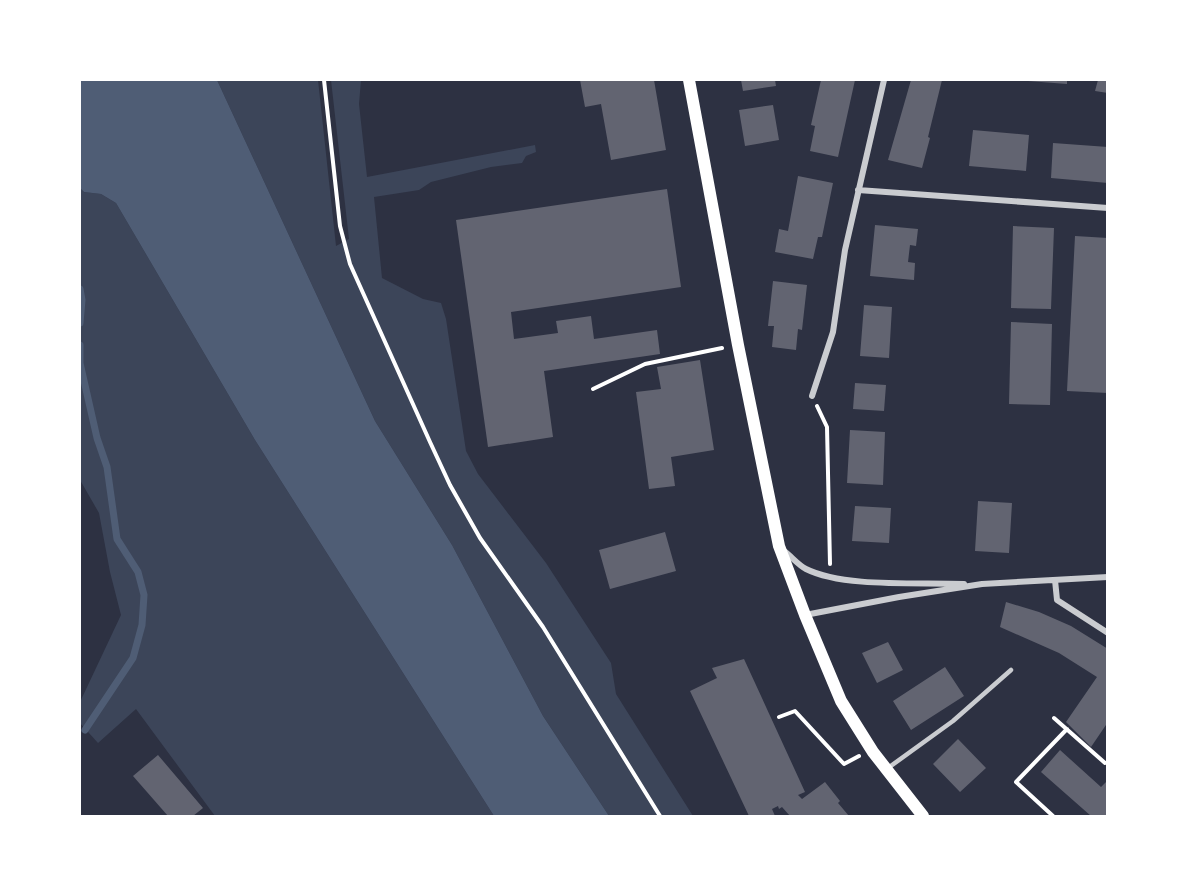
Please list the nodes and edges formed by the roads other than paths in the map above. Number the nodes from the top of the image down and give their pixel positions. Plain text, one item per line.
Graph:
1 (689, 80) edge
2 (884, 80) edge
3 (858, 190) junction
4 (1107, 208) edge
5 (812, 396) road end
6 (779, 546) junction
7 (1107, 577) edge
8 (1055, 580) junction
9 (982, 584) junction
10 (805, 615) junction
11 (1107, 633) edge
12 (1011, 670) dead end
13 (886, 769) junction
14 (923, 816) edge

1 - 6 main road
2 - 3 street
3 - 4 street
3 - 5 street
6 - 9 street
6 - 10 main road
7 - 8 street
8 - 9 street
8 - 11 street
9 - 10 street
10 - 13 main road
12 - 13 lane
13 - 14 main road

